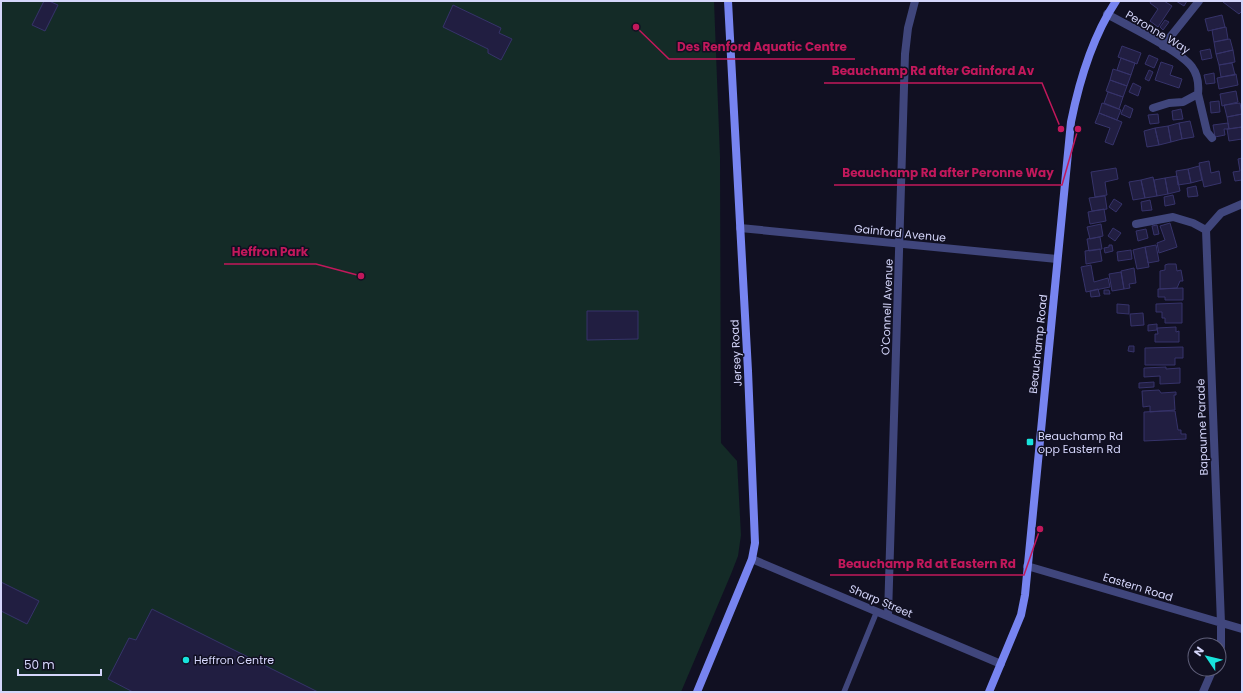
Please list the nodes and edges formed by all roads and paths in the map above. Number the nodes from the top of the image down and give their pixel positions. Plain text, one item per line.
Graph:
1 (728, 1) edge
2 (915, 1) edge
3 (1116, 1) edge
4 (1199, 1) edge
5 (1107, 14) junction
6 (1163, 46) junction
7 (1198, 94) junction
8 (1153, 108) dead end
9 (1212, 138) dead end
10 (1242, 204) edge
11 (1136, 224) dead end
12 (740, 228) junction
13 (1206, 230) junction
14 (899, 244) junction
15 (1057, 259) junction
16 (752, 559) junction
17 (1027, 566) junction
18 (877, 611) junction
19 (888, 616) junction
20 (1221, 623) junction
21 (1242, 629) edge
22 (1221, 637) edge
23 (1001, 664) junction
24 (1209, 677) edge
25 (697, 692) edge
26 (844, 692) edge
27 (989, 692) edge
28 (1203, 692) edge

1 - 12 main road, Jersey Road
2 - 14 street, O'Connell Avenue
3 - 5 main road, Beauchamp Road
4 - 6 street
5 - 6 street, Peronne Way
5 - 15 main road, Beauchamp Road
6 - 7 street, Peronne Way
7 - 8 street
7 - 9 street, Peronne Way
10 - 13 street
11 - 13 street
12 - 14 street, Gainford Avenue
12 - 16 main road, Jersey Road
13 - 20 street, Bapaume Parade
14 - 15 street, Gainford Avenue
14 - 19 street, O'Connell Avenue
15 - 17 main road, Beauchamp Road
16 - 18 street, Sharp Street
16 - 25 main road, Jersey Road
17 - 20 street, Eastern Road
17 - 23 main road, Beauchamp Road
18 - 19 street, Sharp Street
18 - 26 lane
19 - 23 street, Sharp Street
20 - 21 street, Eastern Road
20 - 22 street, Bapaume Parade
23 - 27 main road, Beauchamp Road
24 - 28 street

